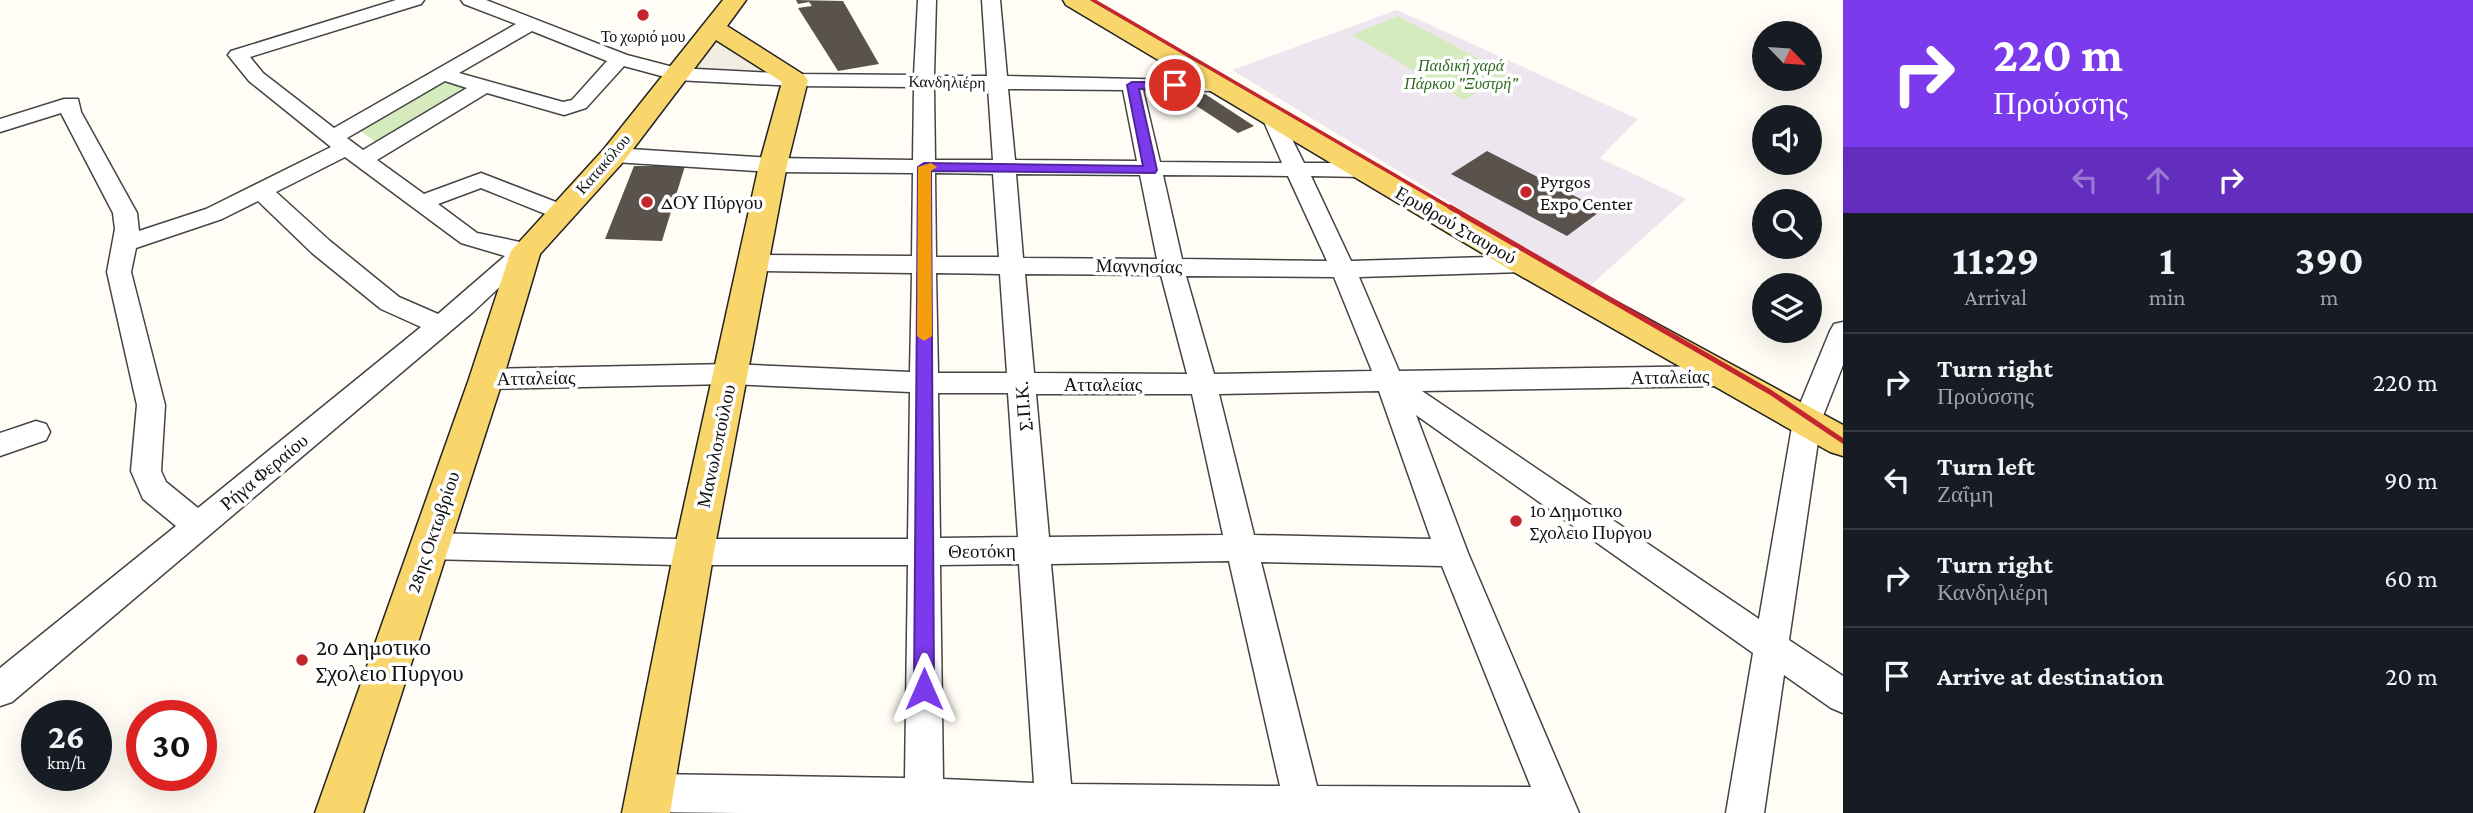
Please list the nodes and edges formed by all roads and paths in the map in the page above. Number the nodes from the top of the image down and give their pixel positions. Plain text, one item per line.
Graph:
1 (415, 0) edge
2 (470, 0) edge
3 (735, 0) edge
4 (927, 0) edge
5 (991, 0) edge
6 (1074, 0) edge
7 (530, 24) junction
8 (713, 27) junction
9 (620, 58) junction
10 (676, 74) junction
11 (444, 75) junction
12 (795, 80) junction
13 (924, 82) junction
14 (998, 83) junction
15 (1132, 85) junction
16 (1218, 85) junction
17 (483, 87) junction
18 (1271, 115) junction
19 (0, 126) edge
20 (348, 148) junction
21 (614, 155) junction
22 (773, 165) junction
23 (924, 167) junction
24 (1004, 167) junction
25 (1151, 170) junction
26 (1362, 170) junction
27 (1298, 171) junction
28 (261, 191) junction
29 (421, 203) junction
30 (561, 212) junction
31 (123, 244) junction
32 (526, 251) junction
33 (754, 262) junction
34 (924, 263) junction
35 (1012, 263) junction
36 (1524, 264) junction
37 (1171, 266) junction
38 (1343, 269) junction
39 (464, 306) junction
40 (510, 306) junction
41 (440, 325) junction
42 (1843, 331) edge
43 (730, 374) junction
44 (1721, 376) junction
45 (486, 379) junction
46 (924, 383) junction
47 (1021, 383) junction
48 (1390, 383) junction
49 (1203, 384) junction
50 (1807, 421) junction
51 (36, 432) dead end
52 (1843, 442) edge
53 (0, 445) edge
54 (199, 526) junction
55 (427, 546) junction
56 (1240, 548) junction
57 (694, 551) junction
58 (1034, 551) junction
59 (924, 552) junction
60 (1452, 552) junction
61 (1772, 647) junction
62 (0, 690) edge
63 (1843, 696) edge
64 (648, 803) edge
65 (924, 805) edge
66 (1054, 808) edge
67 (1303, 808) edge
68 (1559, 810) edge
69 (339, 813) edge
70 (1745, 813) edge

1 - 20 street
2 - 7 street, Κανδηλιέρη
3 - 8 main road, Κατακόλου
4 - 13 street
5 - 14 street, Σ.Π.Κ.
6 - 16 main road, Ερυθρού Σταυρού
7 - 9 street, Κανδηλιέρη
7 - 11 street
8 - 10 main road, Κατακόλου
8 - 12 main road
9 - 10 street, Κανδηλιέρη
9 - 17 street
10 - 12 street, Κανδηλιέρη
10 - 21 main road, Κατακόλου
11 - 17 street
11 - 20 street
12 - 13 street, Κανδηλιέρη
12 - 22 main road, Μανωλοπούλου
13 - 14 street, Κανδηλιέρη
13 - 23 street
14 - 15 street, Κανδηλιέρη
14 - 24 street, Σ.Π.Κ.
15 - 16 street, Κανδηλιέρη
15 - 25 street
16 - 18 main road, Ερυθρού Σταυρού
17 - 20 street
18 - 26 main road, Ερυθρού Σταυρού
18 - 27 street
19 - 31 street
20 - 28 street
20 - 29 street
21 - 22 street
21 - 30 main road, Κατακόλου
22 - 23 street
22 - 33 main road, Μανωλοπούλου
23 - 24 street
23 - 34 street
24 - 25 street
24 - 35 street, Σ.Π.Κ.
25 - 27 street
25 - 37 street
26 - 27 street
26 - 36 main road, Ερυθρού Σταυρού
27 - 38 street
28 - 31 street
28 - 41 street
29 - 30 street
29 - 32 street
30 - 32 main road, Κατακόλου
31 - 54 street
32 - 39 street, Ρήγα Φεραίου
32 - 40 main road, 28ης Οκτωβρίου
33 - 34 street, Μαγνησίας
33 - 43 main road, Μανωλοπούλου
34 - 35 street, Μαγνησίας
34 - 46 street
35 - 37 street, Μαγνησίας
35 - 47 street, Σ.Π.Κ.
36 - 38 street, Μαγνησίας
36 - 44 main road, Ερυθρού Σταυρού
37 - 38 street, Μαγνησίας
37 - 49 street
38 - 48 street
39 - 40 street
39 - 41 street, Ρήγα Φεραίου
40 - 45 main road, 28ης Οκτωβρίου
41 - 54 street, Ρήγα Φεραίου
42 - 50 street
43 - 45 street, Ατταλείας
43 - 46 street, Ατταλείας
43 - 57 main road, Μανωλοπούλου
44 - 48 street, Ατταλείας
44 - 50 main road, Ερυθρού Σταυρού
45 - 55 main road, 28ης Οκτωβρίου
46 - 47 street, Ατταλείας
46 - 59 street
47 - 49 street, Ατταλείας
47 - 58 street, Σ.Π.Κ.
48 - 49 street, Ατταλείας
48 - 60 street
48 - 61 street
49 - 56 street
50 - 52 main road, Ερυθρού Σταυρού
50 - 61 street
51 - 53 street
54 - 62 street, Ρήγα Φεραίου
55 - 57 street, Θεοτόκη
55 - 69 main road, 28ης Οκτωβρίου
56 - 58 street, Θεοτόκη
56 - 60 street, Θεοτόκη
56 - 67 street
57 - 59 street, Θεοτόκη
57 - 64 main road, Μανωλοπούλου
58 - 59 street, Θεοτόκη
58 - 66 street, Σ.Π.Κ.
59 - 65 street
60 - 68 street
61 - 63 street
61 - 70 street
64 - 65 street
65 - 66 street
66 - 67 street
67 - 68 street

